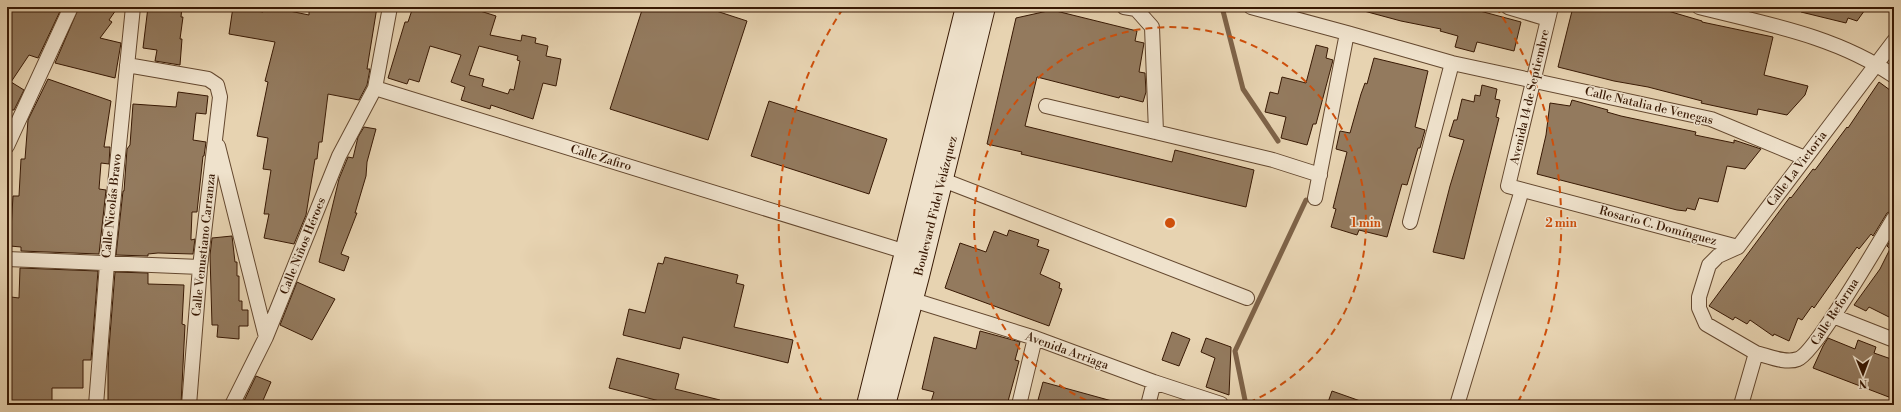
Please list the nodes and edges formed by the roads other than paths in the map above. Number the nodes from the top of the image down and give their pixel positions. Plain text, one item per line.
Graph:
1 (71, 7) edge
2 (133, 7) edge
3 (390, 7) edge
4 (1124, 7) edge
5 (1251, 7) edge
6 (1508, 7) edge
7 (1699, 7) edge
8 (974, 11) edge
9 (1550, 13) edge
10 (1347, 33) junction
11 (1894, 41) edge
12 (1452, 63) junction
13 (1877, 64) junction
14 (127, 65) junction
15 (1894, 76) edge
16 (1534, 80) junction
17 (375, 88) junction
18 (1046, 106) dead end
19 (1156, 132) junction
20 (215, 136) junction
21 (7, 146) edge
22 (1805, 158) junction
23 (1320, 175) junction
24 (943, 180) junction
25 (1515, 188) junction
26 (1315, 198) dead end
27 (1894, 218) edge
28 (1410, 222) dead end
29 (1738, 247) junction
30 (906, 252) junction
31 (7, 258) edge
32 (106, 264) junction
33 (200, 267) junction
34 (1247, 298) dead end
35 (913, 300) junction
36 (1833, 316) junction
37 (266, 337) junction
38 (1035, 338) junction
39 (1894, 340) edge
40 (1756, 353) junction
41 (1154, 382) junction
42 (1221, 404) dead end
43 (96, 405) edge
44 (189, 405) edge
45 (232, 405) edge
46 (867, 405) edge
47 (885, 405) edge
48 (1019, 405) edge
49 (1148, 405) edge
50 (1457, 405) edge
51 (1741, 405) edge

1 - 21 street
2 - 14 street, Calle Nicolás Bravo
3 - 17 street
4 - 19 street
5 - 10 street, Calle Natalia de Venegas
6 - 9 street
7 - 13 street
8 - 24 main road, Boulevard Fidel Velázquez
8 - 30 main road, Boulevard Fidel Velázquez
9 - 16 street, Avenida 14 de Septiembre
10 - 12 street, Calle Natalia de Venegas
10 - 23 street
11 - 13 street, Calle La Victoria
12 - 16 street, Calle Natalia de Venegas
12 - 28 street
13 - 15 street
13 - 22 street, Calle La Victoria
14 - 20 street, Calle Venustiano Carranza
14 - 32 street, Calle Nicolás Bravo
16 - 22 street, Calle Natalia de Venegas
16 - 25 street, Avenida 14 de Septiembre
17 - 30 street, Calle Zafiro
17 - 37 street, Calle Niños Héroes
18 - 19 street
19 - 23 street
20 - 33 street, Calle Venustiano Carranza
20 - 37 street
22 - 29 street, Calle La Victoria
23 - 26 street
24 - 34 street
24 - 35 main road, Boulevard Fidel Velázquez
25 - 29 street, Rosario C. Domínguez
25 - 50 street, Avenida 14 de Septiembre
27 - 36 street, Calle Reforma
29 - 40 street, Calle La Victoria
30 - 46 main road, Boulevard Fidel Velázquez
31 - 32 street
32 - 33 street
32 - 43 street, Calle Nicolás Bravo
33 - 44 street, Calle Venustiano Carranza
35 - 38 street, Avenida Arriaga
35 - 47 main road, Boulevard Fidel Velázquez
36 - 39 street
36 - 40 street, Calle Reforma
37 - 45 street, Calle Niños Héroes
38 - 41 street, Avenida Arriaga
38 - 48 street
40 - 51 street
41 - 42 street, Avenida Arriaga
41 - 49 street

